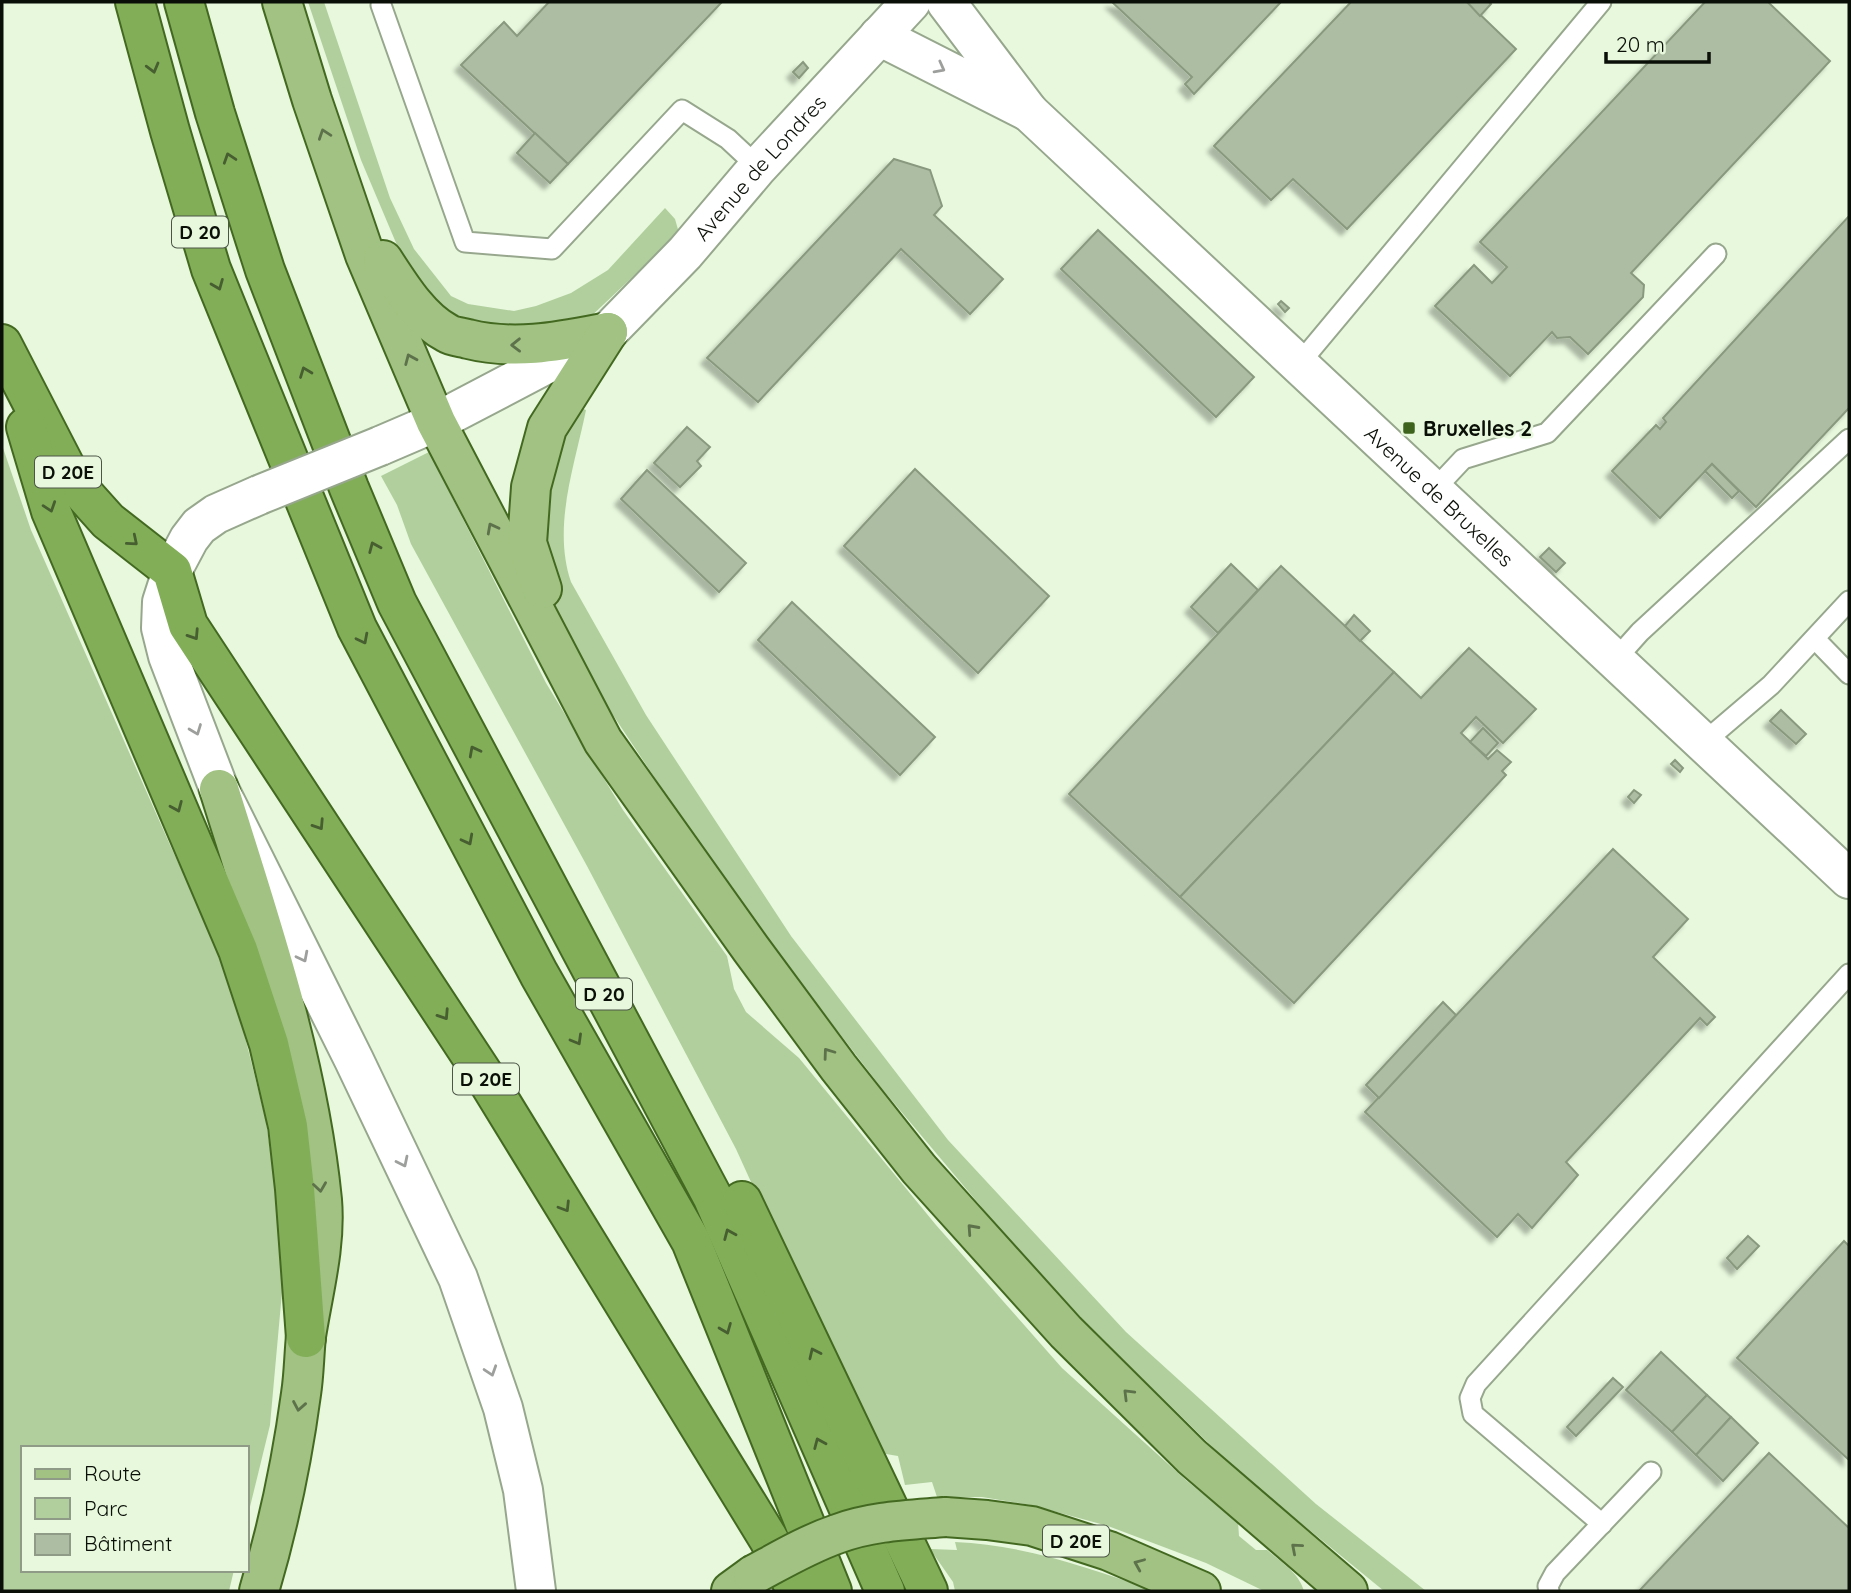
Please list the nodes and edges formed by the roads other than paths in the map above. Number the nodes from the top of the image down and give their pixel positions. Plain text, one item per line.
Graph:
1 (135, 2) edge
2 (184, 2) edge
3 (282, 2) edge
4 (911, 2) edge
5 (946, 2) edge
6 (1601, 2) edge
7 (381, 5) dead end
8 (879, 36) junction
9 (1029, 112) junction
10 (758, 167) junction
11 (346, 199) junction
12 (1716, 254) dead end
13 (608, 332) junction
14 (2, 346) edge
15 (1299, 364) junction
16 (436, 422) junction
17 (1849, 439) edge
18 (1433, 491) junction
19 (172, 570) junction
20 (1849, 601) edge
21 (1815, 639) junction
22 (1615, 660) junction
23 (1849, 674) edge
24 (603, 740) junction
25 (1703, 743) junction
26 (219, 789) junction
27 (496, 792) junction
28 (1849, 880) edge
29 (1849, 974) edge
30 (306, 1338) junction
31 (1651, 1472) dead end
32 (1602, 1524) junction
33 (742, 1583) edge
34 (259, 1591) edge
35 (536, 1591) edge
36 (797, 1591) edge
37 (832, 1591) edge
38 (885, 1591) edge
39 (928, 1591) edge
40 (1201, 1591) edge
41 (1348, 1591) edge
42 (1549, 1591) edge

1 -> 37 highway, D 20
27 -> 2 highway, D 20
11 -> 3 main road
4 - 8 street, Avenue de Londres
5 - 9 street, Avenue de Bruxelles
6 - 15 lane
7 - 10 lane
8 -> 9 street, Avenue de Bruxelles
8 - 10 street, Avenue de Londres
9 - 15 street, Avenue de Bruxelles
10 - 13 street, Avenue de Londres
13 -> 11 main road
16 -> 11 main road
12 - 18 lane
13 - 16 street, Avenue de Londres / D 20E
13 - 24 main road
14 -> 19 highway, D 20E
14 -> 30 highway, D 20E
15 - 18 street, Avenue de Bruxelles
16 - 19 street, D 20E, bridge
24 -> 16 main road
17 - 22 lane
18 - 22 street, Avenue de Bruxelles
19 -> 26 street, D 20E
19 -> 36 highway, D 20E
20 - 21 lane
21 - 23 lane
21 - 25 lane
22 - 25 street, Avenue de Bruxelles
41 -> 24 main road
25 - 28 street, Avenue de Bruxelles
26 -> 30 main road, D 20E
26 -> 35 street, D 20E
38 -> 27 highway, D 20
39 -> 27 highway
29 - 32 lane
30 -> 34 main road, D 20E
31 - 32 lane
32 - 42 lane
40 -> 33 main road, D 20E, bridge

